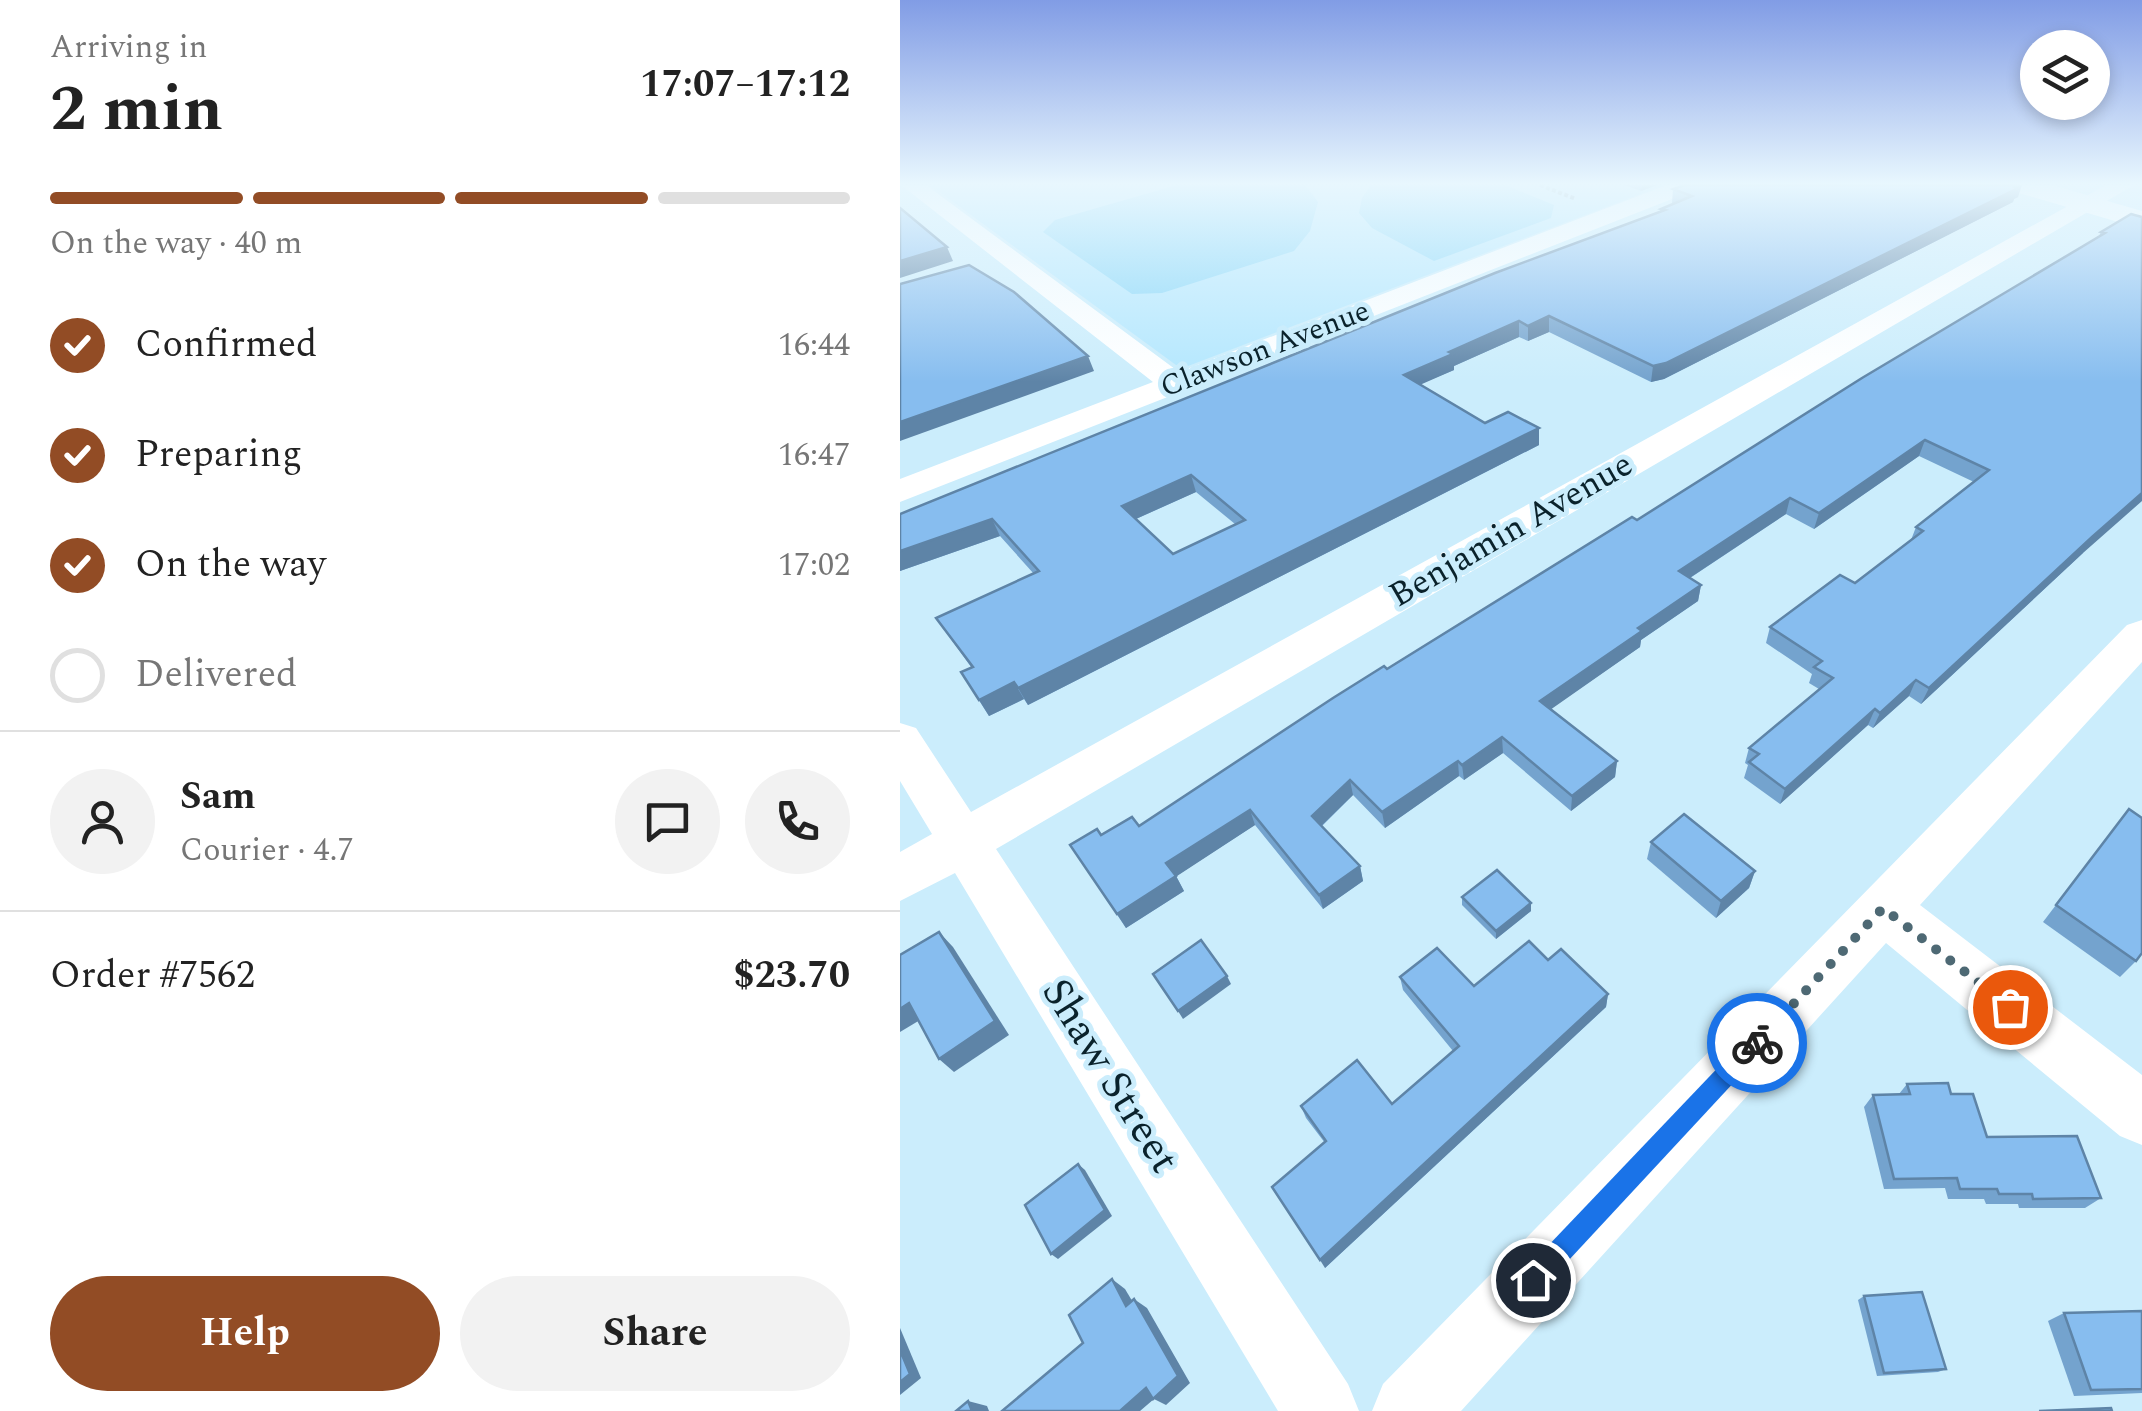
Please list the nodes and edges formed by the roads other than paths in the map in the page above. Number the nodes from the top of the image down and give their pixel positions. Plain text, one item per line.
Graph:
1 (1002, 251) edge
2 (1518, 251) edge
3 (2003, 251) edge
4 (1010, 257) junction
5 (976, 267) edge
6 (1175, 384) junction
7 (900, 491) edge
8 (2142, 635) edge
9 (900, 741) edge
10 (963, 843) junction
11 (900, 878) edge
12 (1883, 908) junction
13 (2142, 1114) edge
14 (1321, 1411) edge
15 (1410, 1411) edge

1 - 4 street
2 - 6 street, Clawson Avenue
3 - 10 street, Benjamin Avenue
4 - 5 street
4 - 6 street
6 - 7 street, Clawson Avenue
8 - 12 street
9 - 10 street, Shaw Street
10 - 11 street, Benjamin Avenue
10 - 14 street, Shaw Street
12 - 13 street
12 - 15 street

